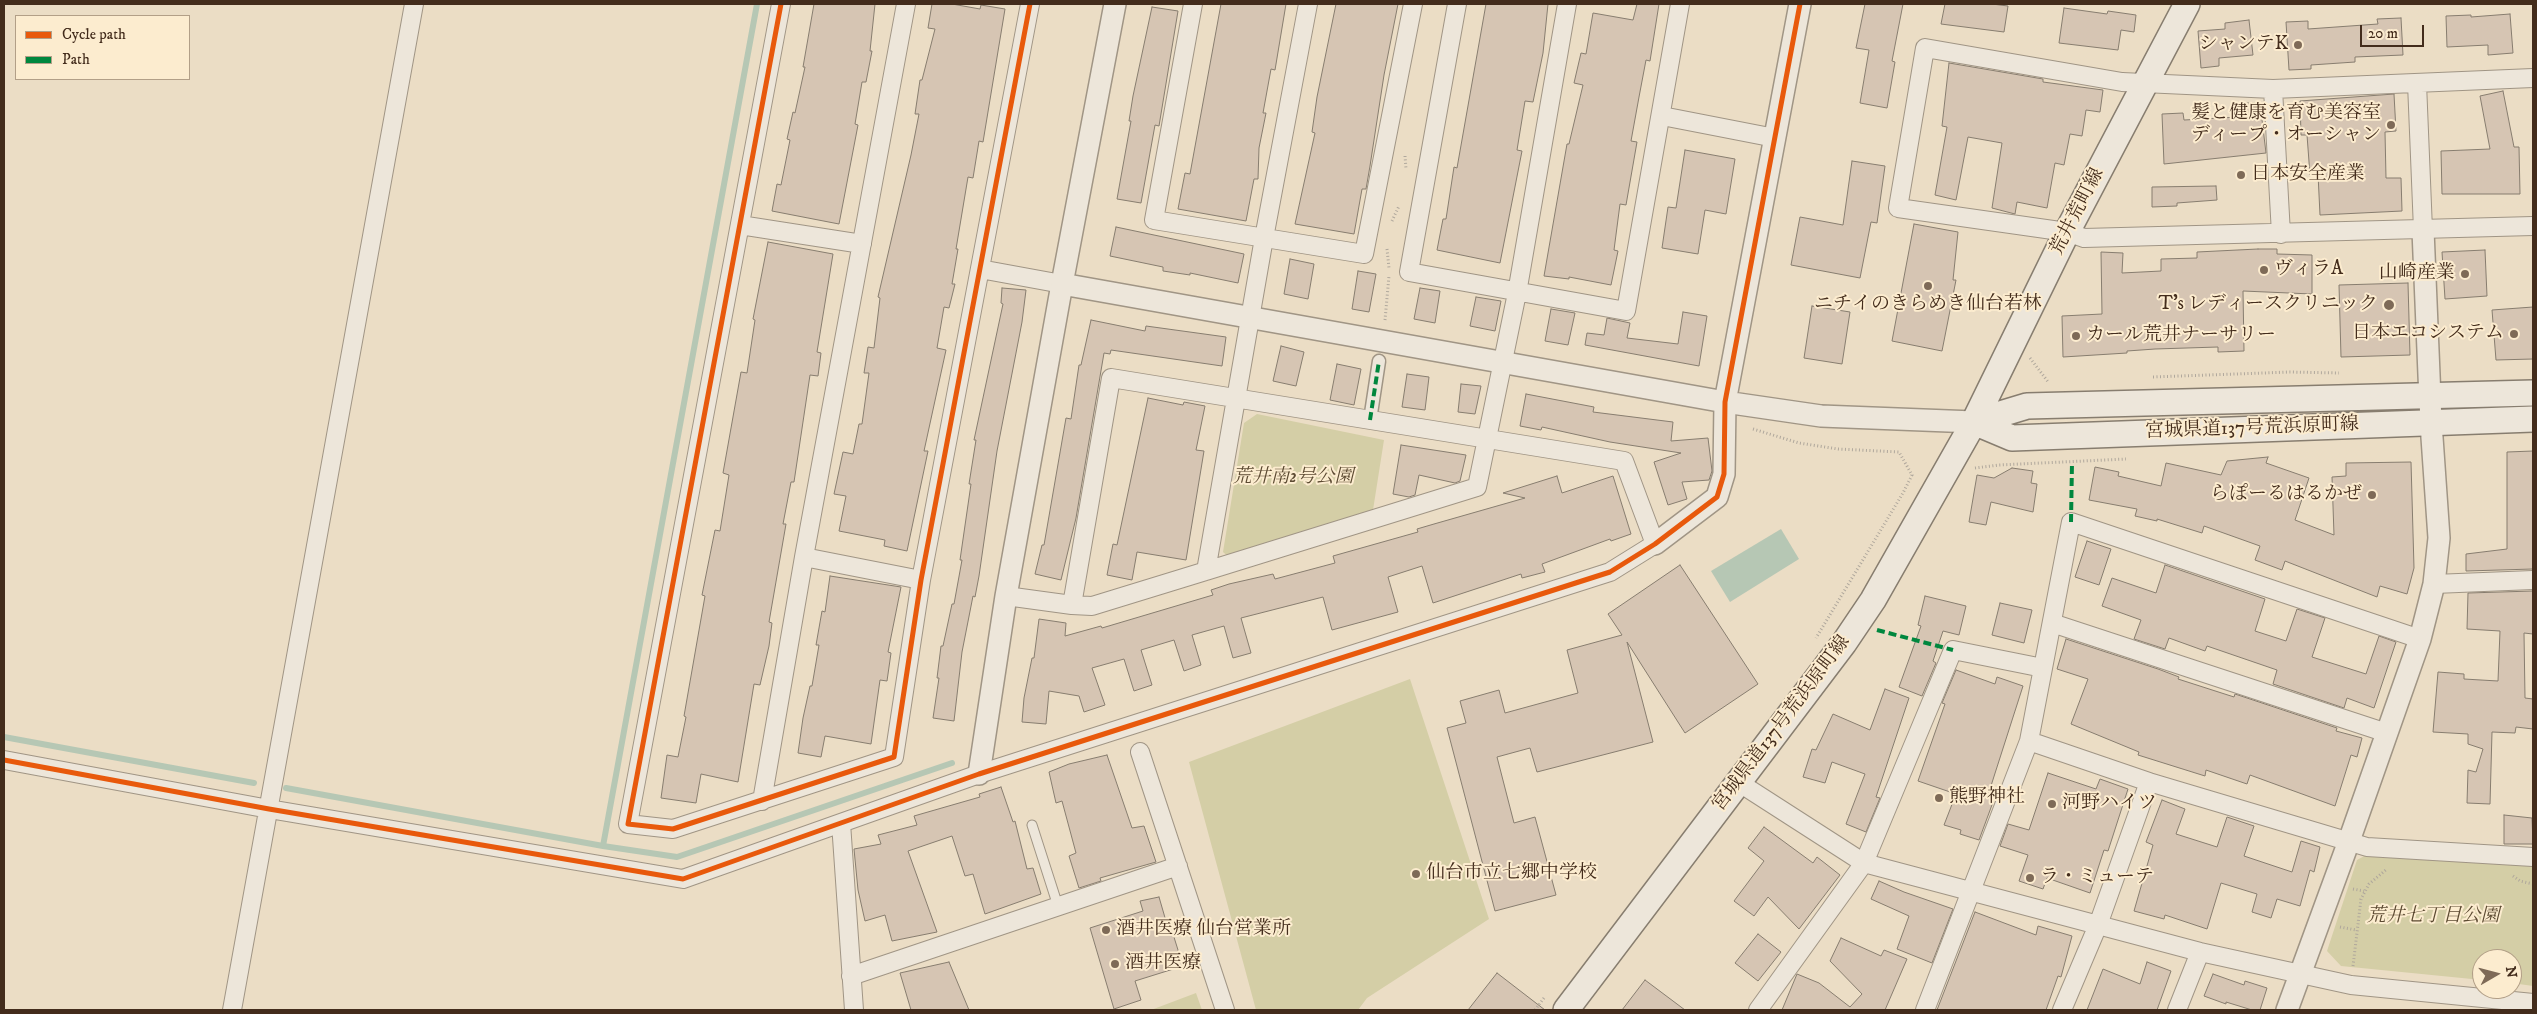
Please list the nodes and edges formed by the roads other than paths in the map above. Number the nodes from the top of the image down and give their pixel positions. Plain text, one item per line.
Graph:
1 (414, 4) edge
2 (781, 4) edge
3 (906, 4) edge
4 (1030, 4) edge
5 (1115, 4) edge
6 (1193, 4) edge
7 (1308, 4) edge
8 (1413, 4) edge
9 (1457, 4) edge
10 (1567, 4) edge
11 (1680, 4) edge
12 (1800, 4) edge
13 (2187, 4) edge
14 (2533, 78) edge
15 (2145, 83) junction
16 (2417, 83) junction
17 (2273, 89) junction
18 (1662, 116) junction
19 (1775, 138) junction
20 (740, 224) junction
21 (2533, 226) edge
22 (2423, 230) junction
23 (2067, 232) junction
24 (2281, 234) junction
25 (1264, 238) junction
26 (862, 244) junction
27 (980, 269) junction
28 (1062, 284) junction
29 (1517, 293) junction
30 (1251, 317) junction
31 (1379, 361) dead end
32 (1502, 363) junction
33 (2533, 393) edge
34 (2430, 396) junction
35 (1236, 397) junction
36 (1725, 402) junction
37 (2533, 419) edge
38 (1370, 420) junction
39 (1974, 422) junction
40 (2431, 423) junction
41 (1486, 439) junction
42 (1656, 544) junction
43 (804, 557) junction
44 (1206, 571) junction
45 (921, 580) junction
46 (2533, 580) edge
47 (2434, 584) junction
48 (1006, 596) junction
49 (1072, 604) junction
50 (2052, 623) junction
51 (2420, 639) junction
52 (2043, 668) junction
53 (2387, 734) junction
54 (2029, 741) junction
55 (1140, 752) dead end
56 (4, 760) edge
57 (979, 774) junction
58 (1738, 782) junction
59 (2149, 782) junction
60 (762, 800) junction
61 (269, 809) junction
62 (841, 823) junction
63 (1032, 825) dead end
64 (2349, 842) junction
65 (2533, 857) edge
66 (1864, 863) junction
67 (1178, 866) junction
68 (1971, 892) junction
69 (1058, 906) junction
70 (2098, 925) junction
71 (2200, 952) junction
72 (2302, 973) junction
73 (851, 976) junction
74 (2533, 1003) edge
75 (232, 1010) edge
76 (854, 1010) edge
77 (1225, 1010) edge
78 (1566, 1010) edge
79 (1758, 1010) edge
80 (1925, 1010) edge
81 (2062, 1010) edge
82 (2177, 1010) edge
83 (2287, 1010) edge

1 - 61 street
2 - 20 street
3 - 26 street
4 - 27 street
5 - 28 street
6 - 25 street
7 - 25 street
8 - 25 street
9 - 29 street
10 - 29 street
11 - 18 street
12 - 19 street
13 - 15 main road, 荒井荒町線
14 - 16 street
15 - 17 street
15 - 23 main road, 荒井荒町線
15 - 23 street
16 - 17 street
16 - 22 street
17 - 24 street
18 - 19 street
18 - 29 street
19 - 36 street
20 - 26 street
20 - 60 street
21 - 22 street
22 - 24 street
22 - 34 street
23 - 24 street
23 - 39 main road, 荒井荒町線
25 - 30 street
26 - 43 street
27 - 28 street
27 - 45 street
28 - 30 street
28 - 48 street
29 - 32 street
30 - 32 street
30 - 35 street
31 - 38 street
32 - 36 street
32 - 41 street
33 - 34 main road, 宮城県道137号荒浜原町線
34 - 39 main road, 宮城県道137号荒浜原町線
34 - 40 street
35 - 38 street
35 - 44 street
35 - 49 street
36 - 39 street
36 - 42 street
37 - 40 main road, 宮城県道137号荒浜原町線
38 - 41 street
39 - 40 main road, 宮城県道137号荒浜原町線
39 - 58 main road, 宮城県道137号荒浜原町線
40 - 47 street
41 - 42 street
41 - 44 street
42 - 57 street
43 - 45 street
43 - 60 street
44 - 49 street
45 - 60 street
46 - 47 street
47 - 51 street
48 - 49 street
48 - 57 street
50 - 51 street
50 - 52 street
50 - 53 street
51 - 53 street
52 - 54 street
52 - 66 street
53 - 64 street
54 - 59 street
54 - 68 street
55 - 67 street
56 - 61 street
57 - 62 street
58 - 66 street
58 - 78 main road, 宮城県道137号荒浜原町線
59 - 64 street
59 - 70 street
61 - 62 street
61 - 75 street
62 - 73 street
63 - 69 lane
64 - 65 street
64 - 72 street
66 - 68 street
66 - 79 street
67 - 69 street
67 - 77 street
68 - 70 street
68 - 80 street
69 - 73 street
70 - 71 street
70 - 81 street
71 - 72 street
71 - 82 street
72 - 74 street
72 - 83 street
73 - 76 street

